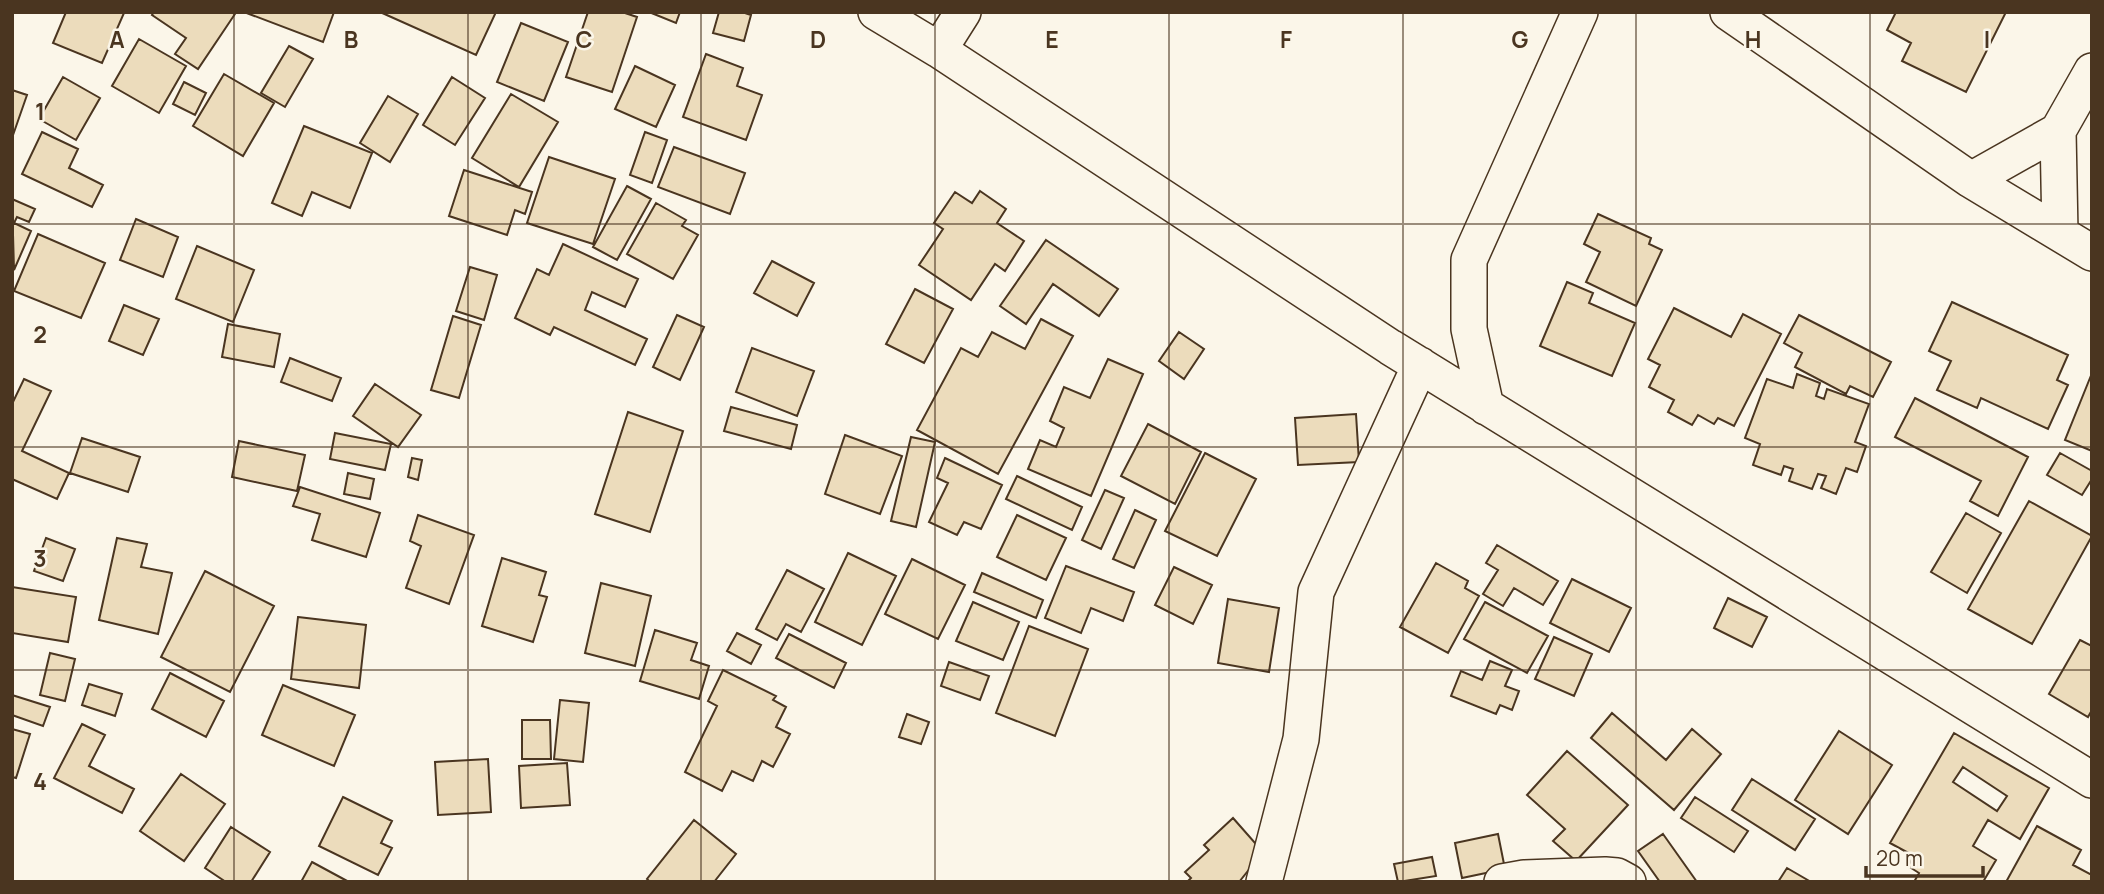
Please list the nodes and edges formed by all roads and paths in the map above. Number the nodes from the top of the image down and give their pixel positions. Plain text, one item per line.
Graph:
1 (876, 12) edge
2 (963, 12) edge
3 (1580, 12) edge
4 (1728, 12) edge
5 (939, 50) junction
6 (2092, 71) edge
7 (2059, 131) junction
8 (1972, 180) junction
9 (2060, 233) junction
10 (2092, 253) edge
11 (1420, 365) junction
12 (1486, 407) junction
13 (2092, 780) edge
14 (1264, 882) edge
15 (1502, 882) edge
16 (1628, 882) edge

1 - 5 street
2 - 5 street
3 - 12 street
4 - 8 street
5 - 11 street
6 - 7 street
7 - 8 street
7 - 9 street
8 - 9 street
9 - 10 street
11 - 12 street
11 - 14 street
12 - 13 street
15 - 16 street

